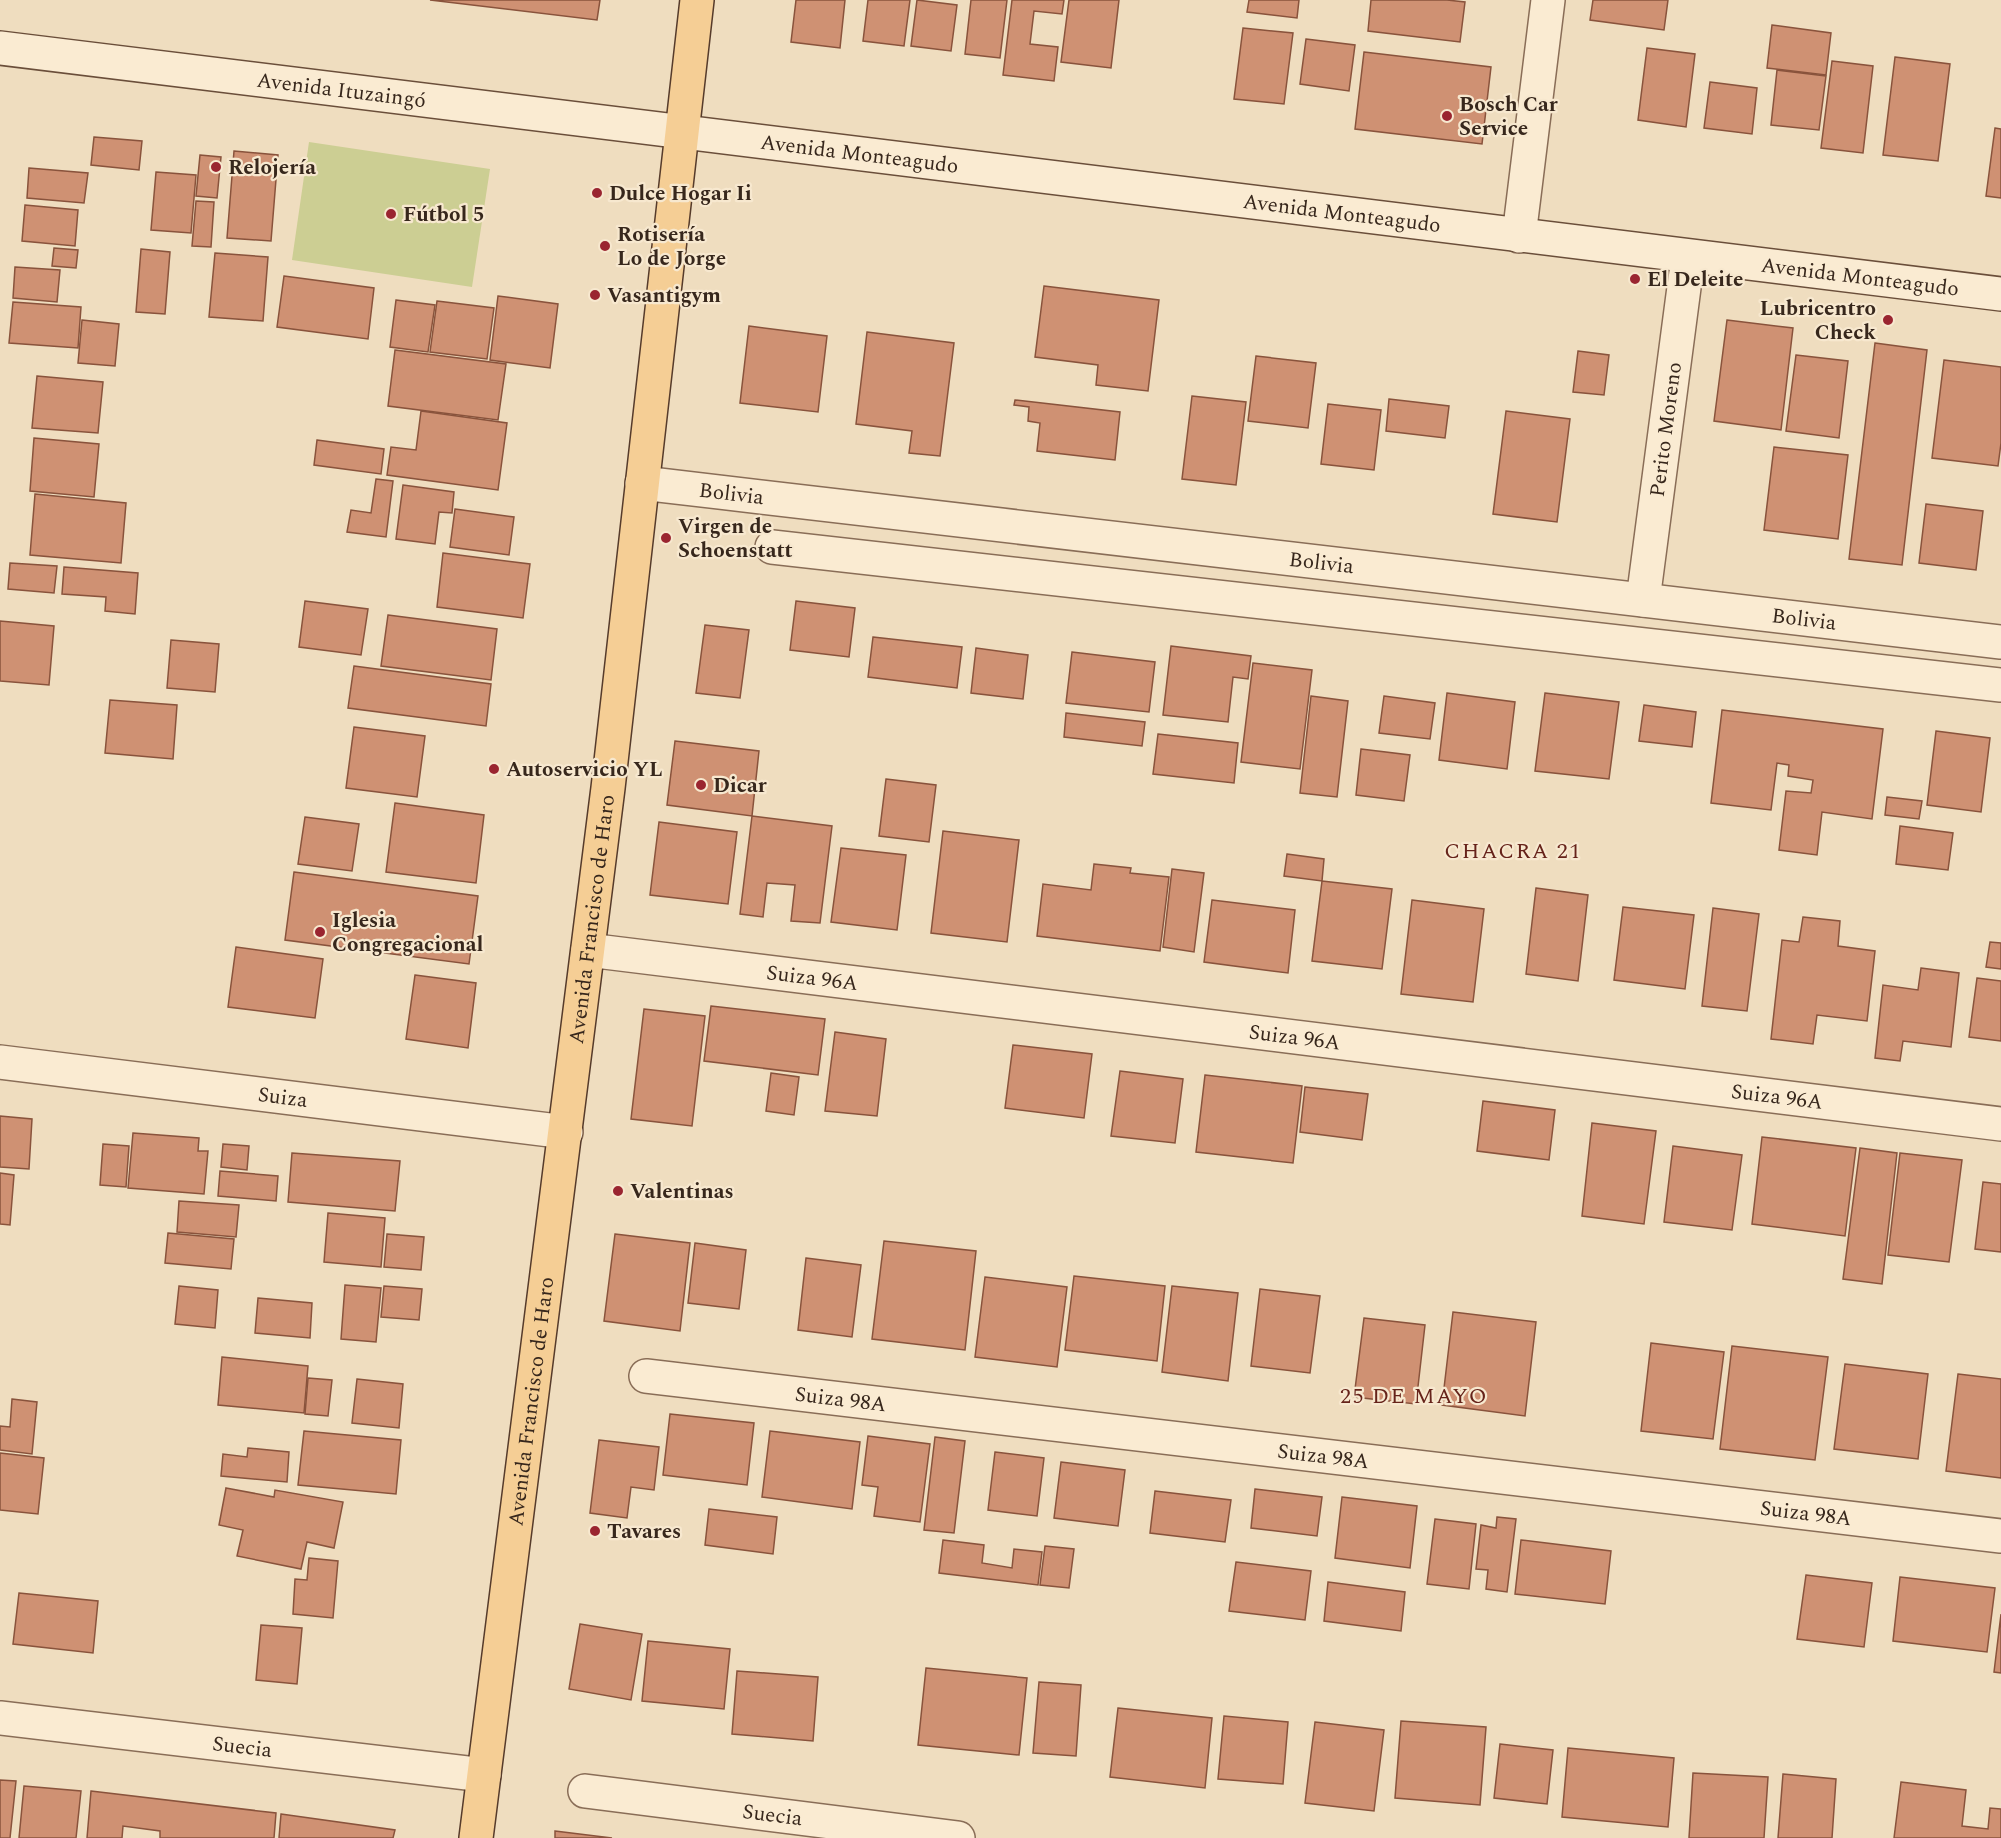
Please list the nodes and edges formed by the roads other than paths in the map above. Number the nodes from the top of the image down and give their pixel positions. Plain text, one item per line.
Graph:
1 (697, 0) edge
2 (1548, 0) edge
3 (0, 48) edge
4 (681, 132) junction
5 (1519, 236) junction
6 (1688, 257) junction
7 (2001, 294) edge
8 (642, 483) junction
9 (772, 547) dead end
10 (1643, 600) junction
11 (2001, 642) edge
12 (2001, 685) edge
13 (588, 950) junction
14 (0, 1062) edge
15 (2001, 1124) edge
16 (566, 1132) junction
17 (646, 1376) dead end
18 (2001, 1536) edge
19 (0, 1718) edge
20 (484, 1775) junction
21 (585, 1791) dead end
22 (897, 1834) edge
23 (476, 1838) edge
24 (958, 1838) edge

1 - 4 main road, Avenida Francisco de Haro
2 - 5 street
3 - 4 street, Avenida Ituzaingó
4 - 5 street, Avenida Monteagudo
4 - 8 main road, Avenida Francisco de Haro
5 - 6 street, Avenida Monteagudo
6 - 7 street, Avenida Monteagudo
6 - 10 street, Perito Moreno
8 - 10 street, Bolivia
8 - 13 main road, Avenida Francisco de Haro
9 - 12 street, Bolivia
10 - 11 street, Bolivia
13 - 15 street, Suiza 96A
13 - 16 main road, Avenida Francisco de Haro
14 - 16 street, Suiza
16 - 20 main road, Avenida Francisco de Haro
17 - 18 street, Suiza 98A
19 - 20 street, Suecia
20 - 23 main road, Avenida Francisco de Haro
21 - 22 street, Suecia
22 - 24 street, Suecia

